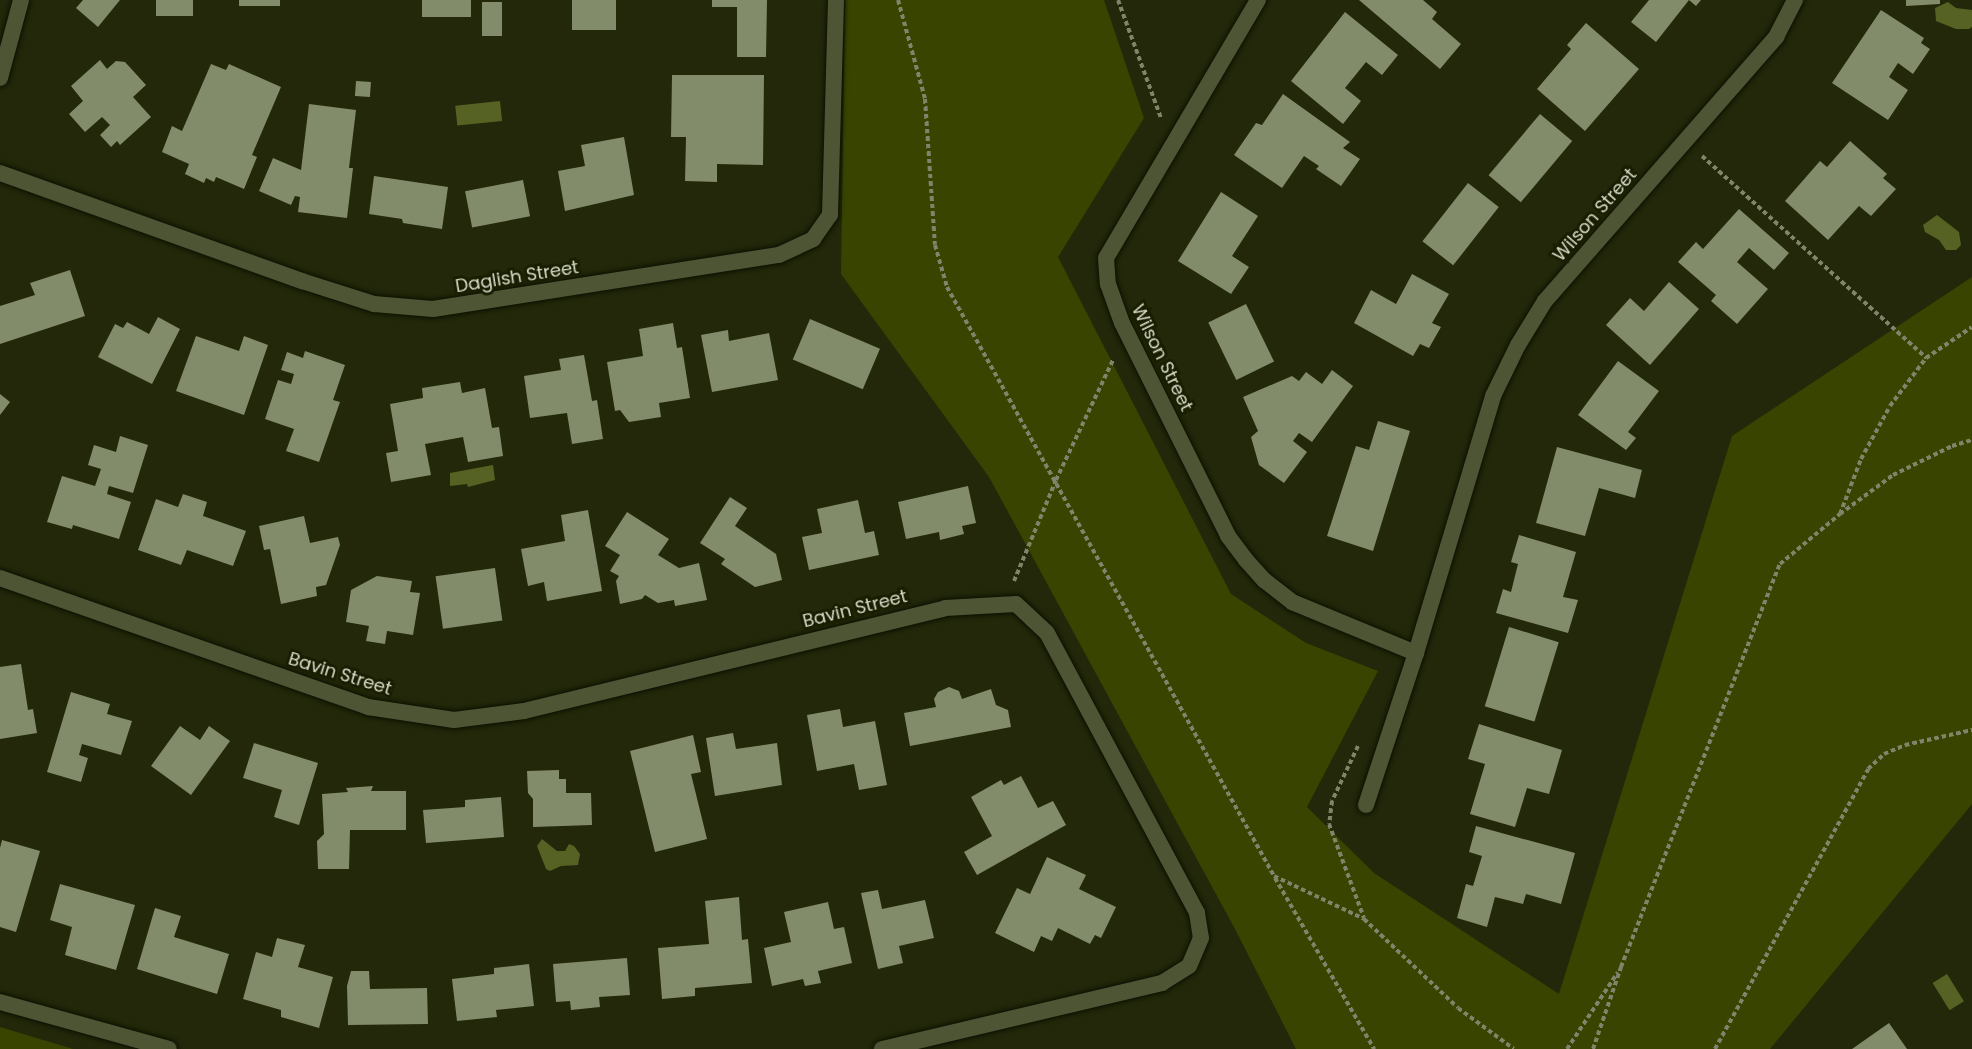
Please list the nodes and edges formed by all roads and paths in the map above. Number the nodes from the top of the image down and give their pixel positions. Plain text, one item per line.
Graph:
1 (21, 0) edge
2 (836, 0) edge
3 (898, 0) edge
4 (1118, 0) edge
5 (1258, 0) edge
6 (1795, 0) edge
7 (0, 78) edge
8 (1162, 121) dead end
9 (1685, 140) junction
10 (0, 173) edge
11 (1972, 327) edge
12 (1116, 354) dead end
13 (1926, 358) junction
14 (1972, 440) edge
15 (1056, 480) junction
16 (1840, 514) junction
17 (0, 578) edge
18 (1012, 588) dead end
19 (1416, 653) junction
20 (1972, 730) edge
21 (1366, 805) dead end
22 (1274, 876) junction
23 (1621, 968) junction
24 (0, 1002) edge
25 (169, 1049) edge
26 (882, 1049) edge
27 (1374, 1049) edge
28 (1514, 1049) edge
29 (1567, 1049) edge
30 (1593, 1049) edge
31 (1715, 1049) edge

1 - 7 street
2 - 10 street, Daglish Street
3 - 15 path
4 - 8 path
5 - 19 street, Wilson Street
6 - 9 street, Wilson Street
9 - 13 path
9 - 19 street, Wilson Street
11 - 13 path
12 - 15 path
13 - 16 path
14 - 16 path
15 - 18 path
15 - 22 path
16 - 23 path
17 - 26 street, Bavin Street
19 - 21 street, Wilson Street
20 - 31 path
22 - 27 path
22 - 28 path
23 - 29 path
23 - 30 path
24 - 25 street

